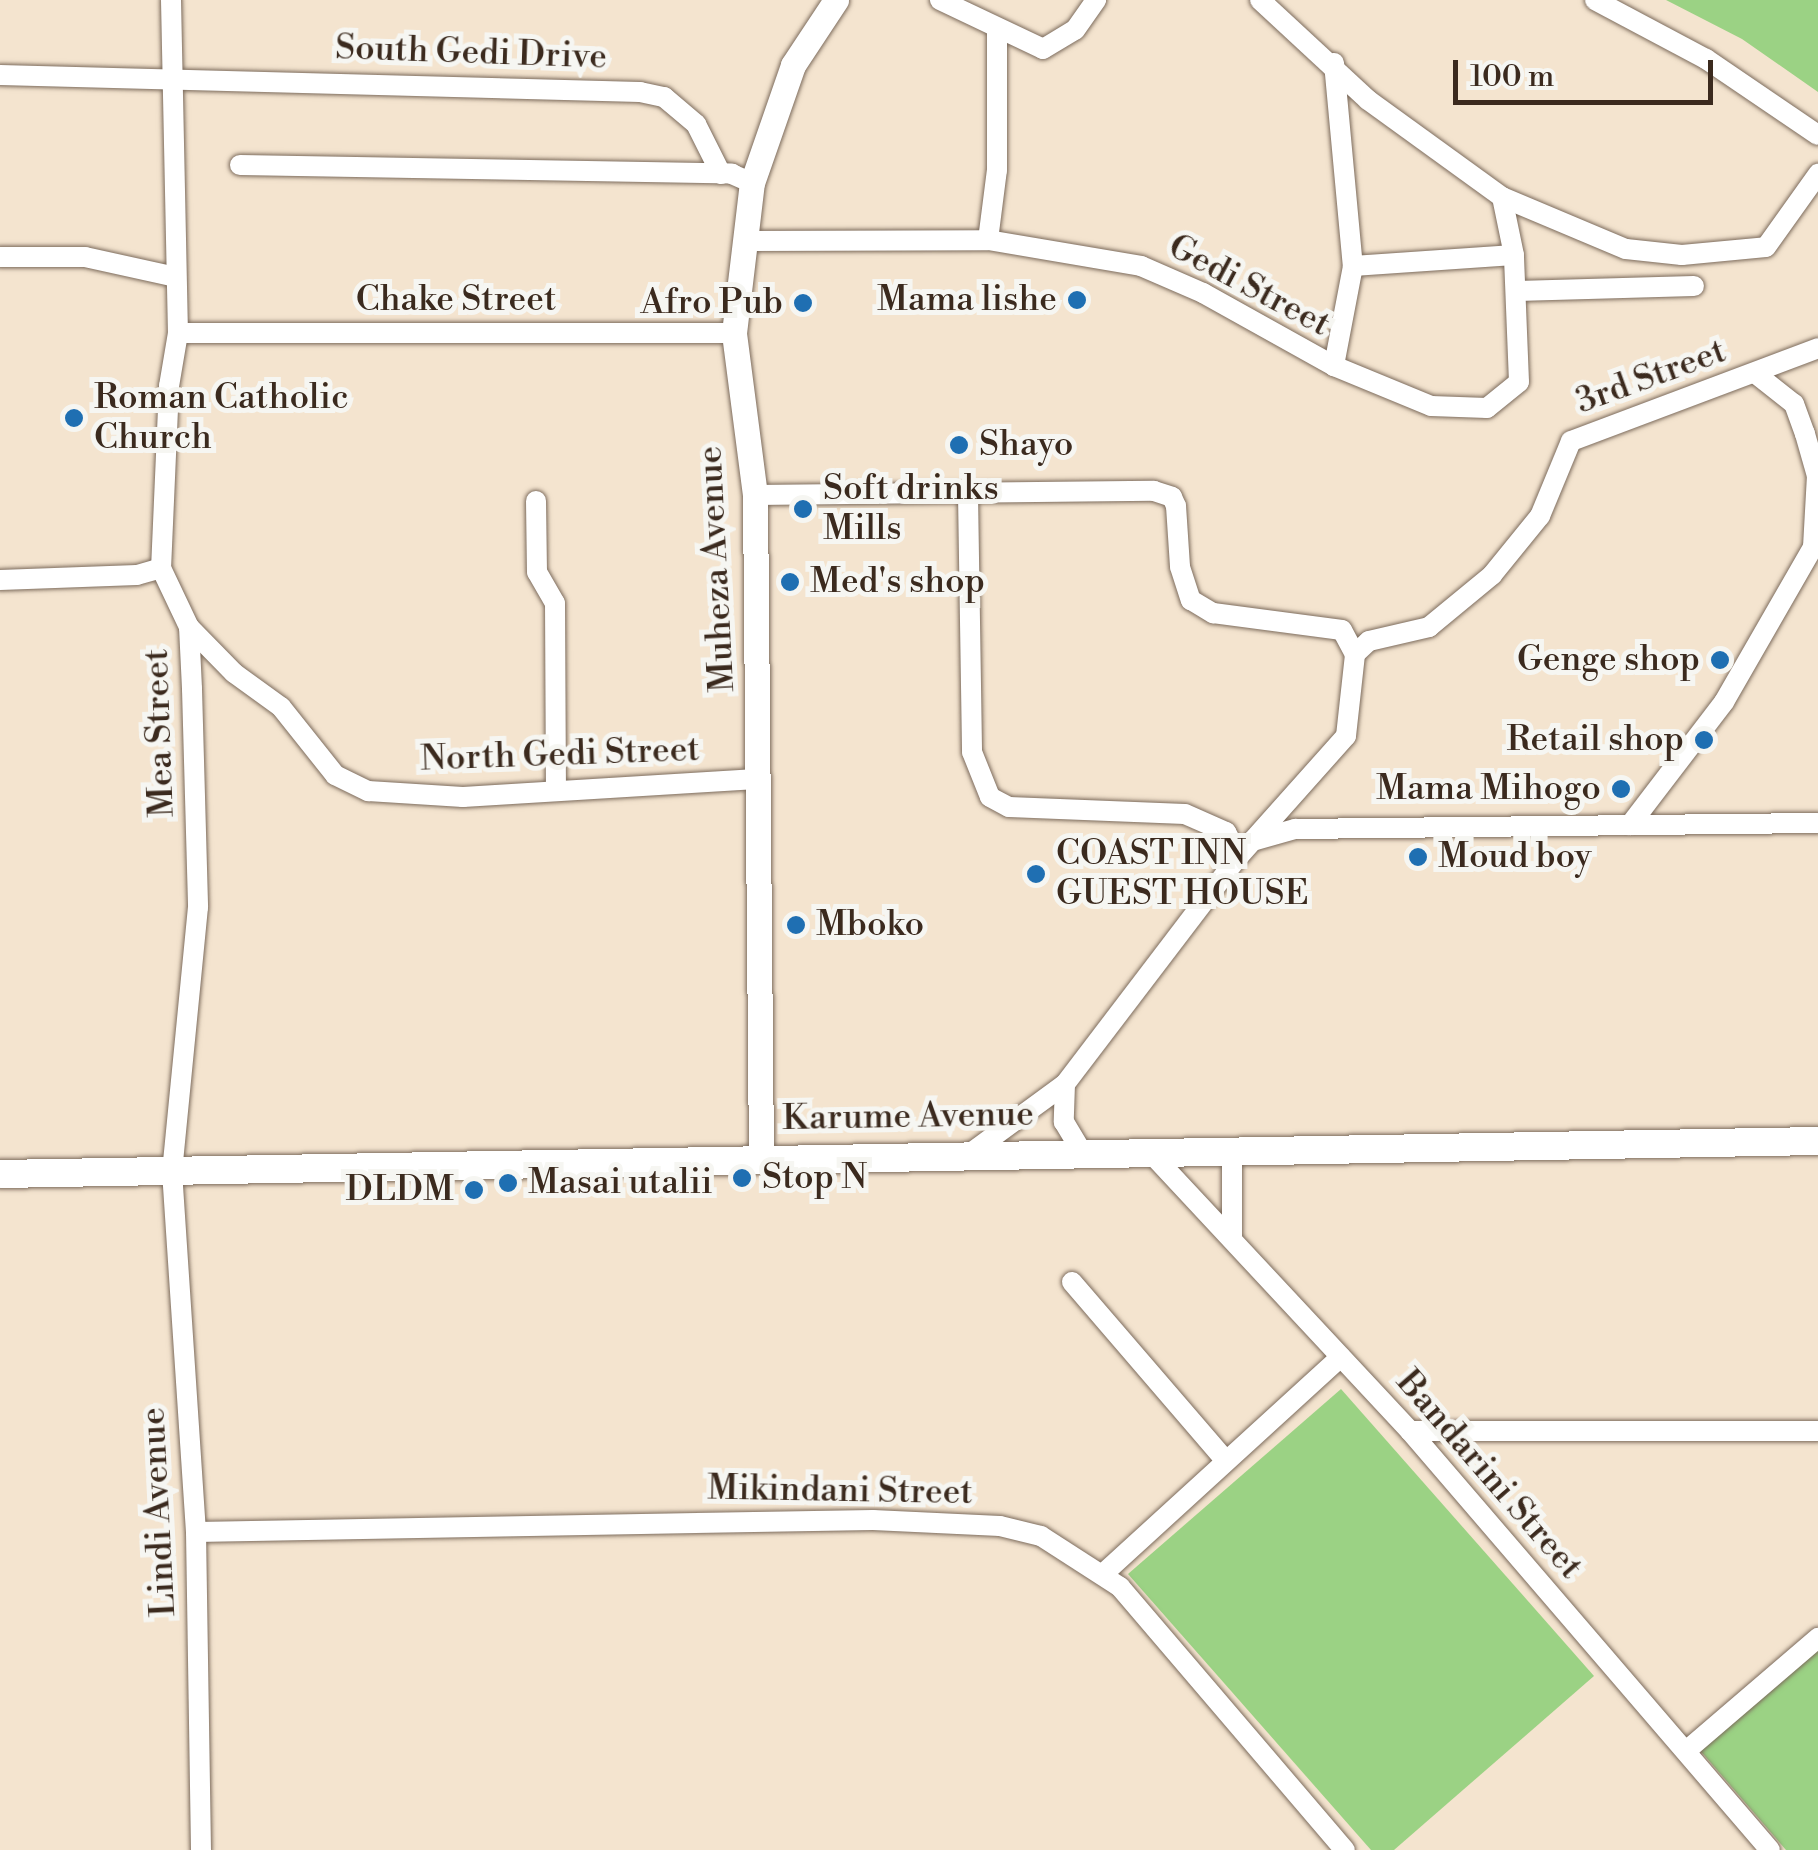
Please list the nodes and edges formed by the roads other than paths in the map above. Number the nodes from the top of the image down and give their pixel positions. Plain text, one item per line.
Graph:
1 (172, 0) edge
2 (836, 0) edge
3 (940, 0) edge
4 (1096, 0) edge
5 (1260, 0) edge
6 (1595, 0) edge
7 (997, 31) junction
8 (1334, 63) junction
9 (0, 75) edge
10 (178, 76) junction
11 (1818, 135) edge
12 (240, 165) dead end
13 (721, 174) junction
14 (1818, 174) edge
15 (752, 183) junction
16 (1502, 197) junction
17 (988, 240) junction
18 (749, 241) junction
19 (1514, 256) junction
20 (0, 257) edge
21 (1353, 266) junction
22 (176, 277) junction
23 (1694, 286) dead end
24 (1517, 291) junction
25 (178, 332) junction
26 (734, 333) junction
27 (1818, 348) edge
28 (1334, 366) junction
29 (1756, 374) junction
30 (968, 494) junction
31 (755, 495) junction
32 (536, 502) dead end
33 (162, 568) junction
34 (0, 580) edge
35 (189, 627) junction
36 (1355, 654) junction
37 (760, 779) junction
38 (556, 788) junction
39 (1818, 823) edge
40 (1630, 825) junction
41 (1246, 848) junction
42 (1065, 1084) junction
43 (1818, 1141) edge
44 (1232, 1149) junction
45 (1081, 1150) junction
46 (1150, 1151) junction
47 (968, 1155) junction
48 (761, 1158) junction
49 (172, 1171) junction
50 (0, 1174) edge
51 (1232, 1237) junction
52 (1072, 1282) dead end
53 (1341, 1357) junction
54 (1410, 1431) junction
55 (1818, 1431) edge
56 (1224, 1459) junction
57 (196, 1532) junction
58 (1102, 1574) junction
59 (1818, 1638) edge
60 (1686, 1752) junction
61 (202, 1850) edge
62 (1346, 1850) edge
63 (1770, 1850) edge

1 - 10 street, Mea Street
2 - 15 street, Muheza Avenue
3 - 7 street
4 - 7 street
5 - 8 street
6 - 11 street
7 - 17 street
8 - 16 street
8 - 21 street
9 - 10 street, South Gedi Drive
10 - 13 street, South Gedi Drive
10 - 22 street, Mea Street
12 - 13 street
13 - 15 street
14 - 16 street
15 - 18 street, Muheza Avenue
16 - 19 street, Gedi Street
17 - 18 street, Gedi Street
17 - 28 street, Gedi Street
18 - 26 street, Muheza Avenue
19 - 21 street
19 - 24 street, Gedi Street
20 - 22 street
21 - 28 street
22 - 25 street, Mea Street
23 - 24 street
24 - 28 street, Gedi Street
25 - 26 street, Chake Street
25 - 33 street, Mea Street
26 - 31 street, Muheza Avenue
27 - 29 street, 3rd Street
29 - 36 street, 3rd Street
29 - 40 street
30 - 31 street
30 - 36 street
30 - 41 street
31 - 37 street, Muheza Avenue
32 - 38 street
33 - 34 street
33 - 35 street, Mea Street
35 - 38 street, North Gedi Street
35 - 49 street, Mea Street
36 - 41 street
37 - 38 street, North Gedi Street
37 - 48 street, Muheza Avenue
39 - 40 street
40 - 41 street
41 - 42 street
42 - 45 street
42 - 47 street
43 - 44 main road, Karume Avenue
44 - 46 main road, Karume Avenue
44 - 51 street
45 - 46 main road, Karume Avenue
45 - 47 main road, Karume Avenue
46 - 51 street, Bandarini Street
47 - 48 main road, Karume Avenue
48 - 49 main road, Karume Avenue
49 - 50 main road, Karume Avenue
49 - 57 street, Lindi Avenue
51 - 53 street, Bandarini Street
52 - 56 street
53 - 54 street, Bandarini Street
53 - 56 street
54 - 55 street
54 - 60 street, Bandarini Street
56 - 58 street
57 - 58 street, Mikindani Street
57 - 61 street, Lindi Avenue
58 - 62 street, Mikindani Street
59 - 60 street
60 - 63 street, Bandarini Street

